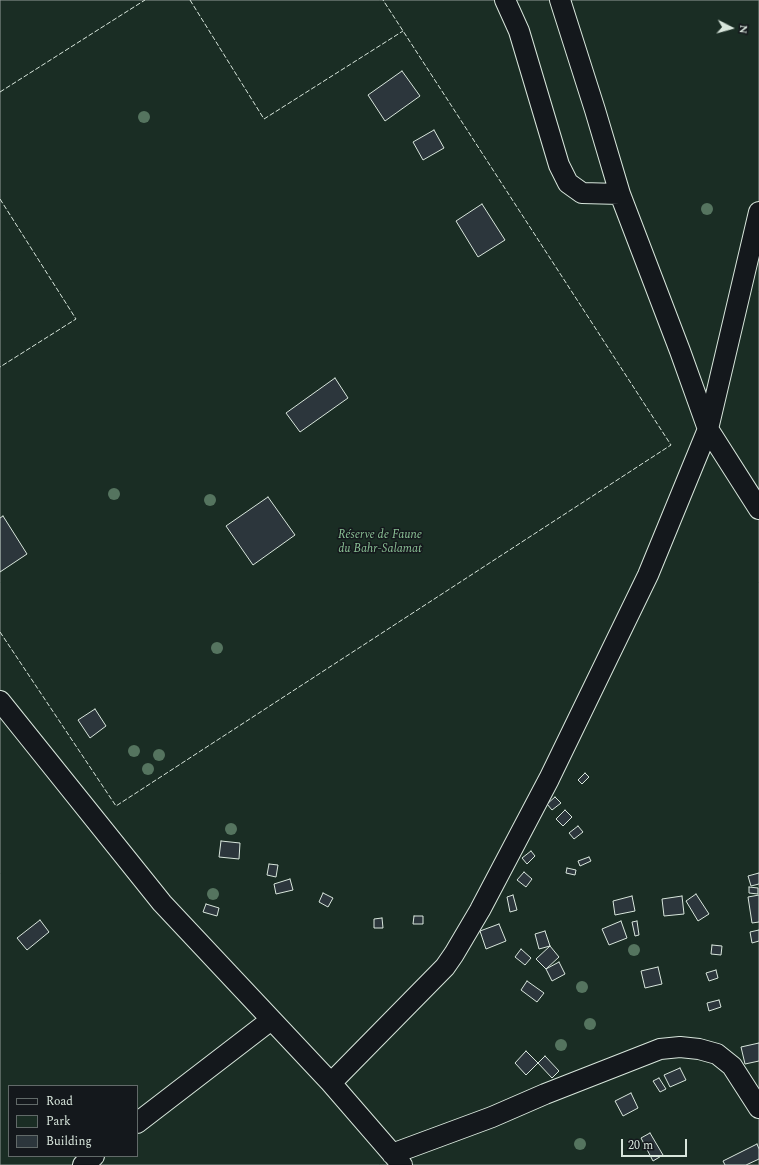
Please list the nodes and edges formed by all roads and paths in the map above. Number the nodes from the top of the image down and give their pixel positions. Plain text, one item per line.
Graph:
1 (505, 0) edge
2 (560, 0) edge
3 (620, 194) junction
4 (759, 212) edge
5 (708, 428) junction
6 (759, 509) edge
7 (0, 701) edge
8 (271, 1020) junction
9 (331, 1083) junction
10 (759, 1108) edge
11 (138, 1122) edge
12 (93, 1157) edge
13 (397, 1159) edge
14 (83, 1165) edge

1 - 3 street
2 - 3 street
3 - 5 street
4 - 5 street
5 - 6 street
5 - 9 street
7 - 8 street
8 - 9 street
8 - 11 street
9 - 13 street
10 - 13 street
12 - 14 street

